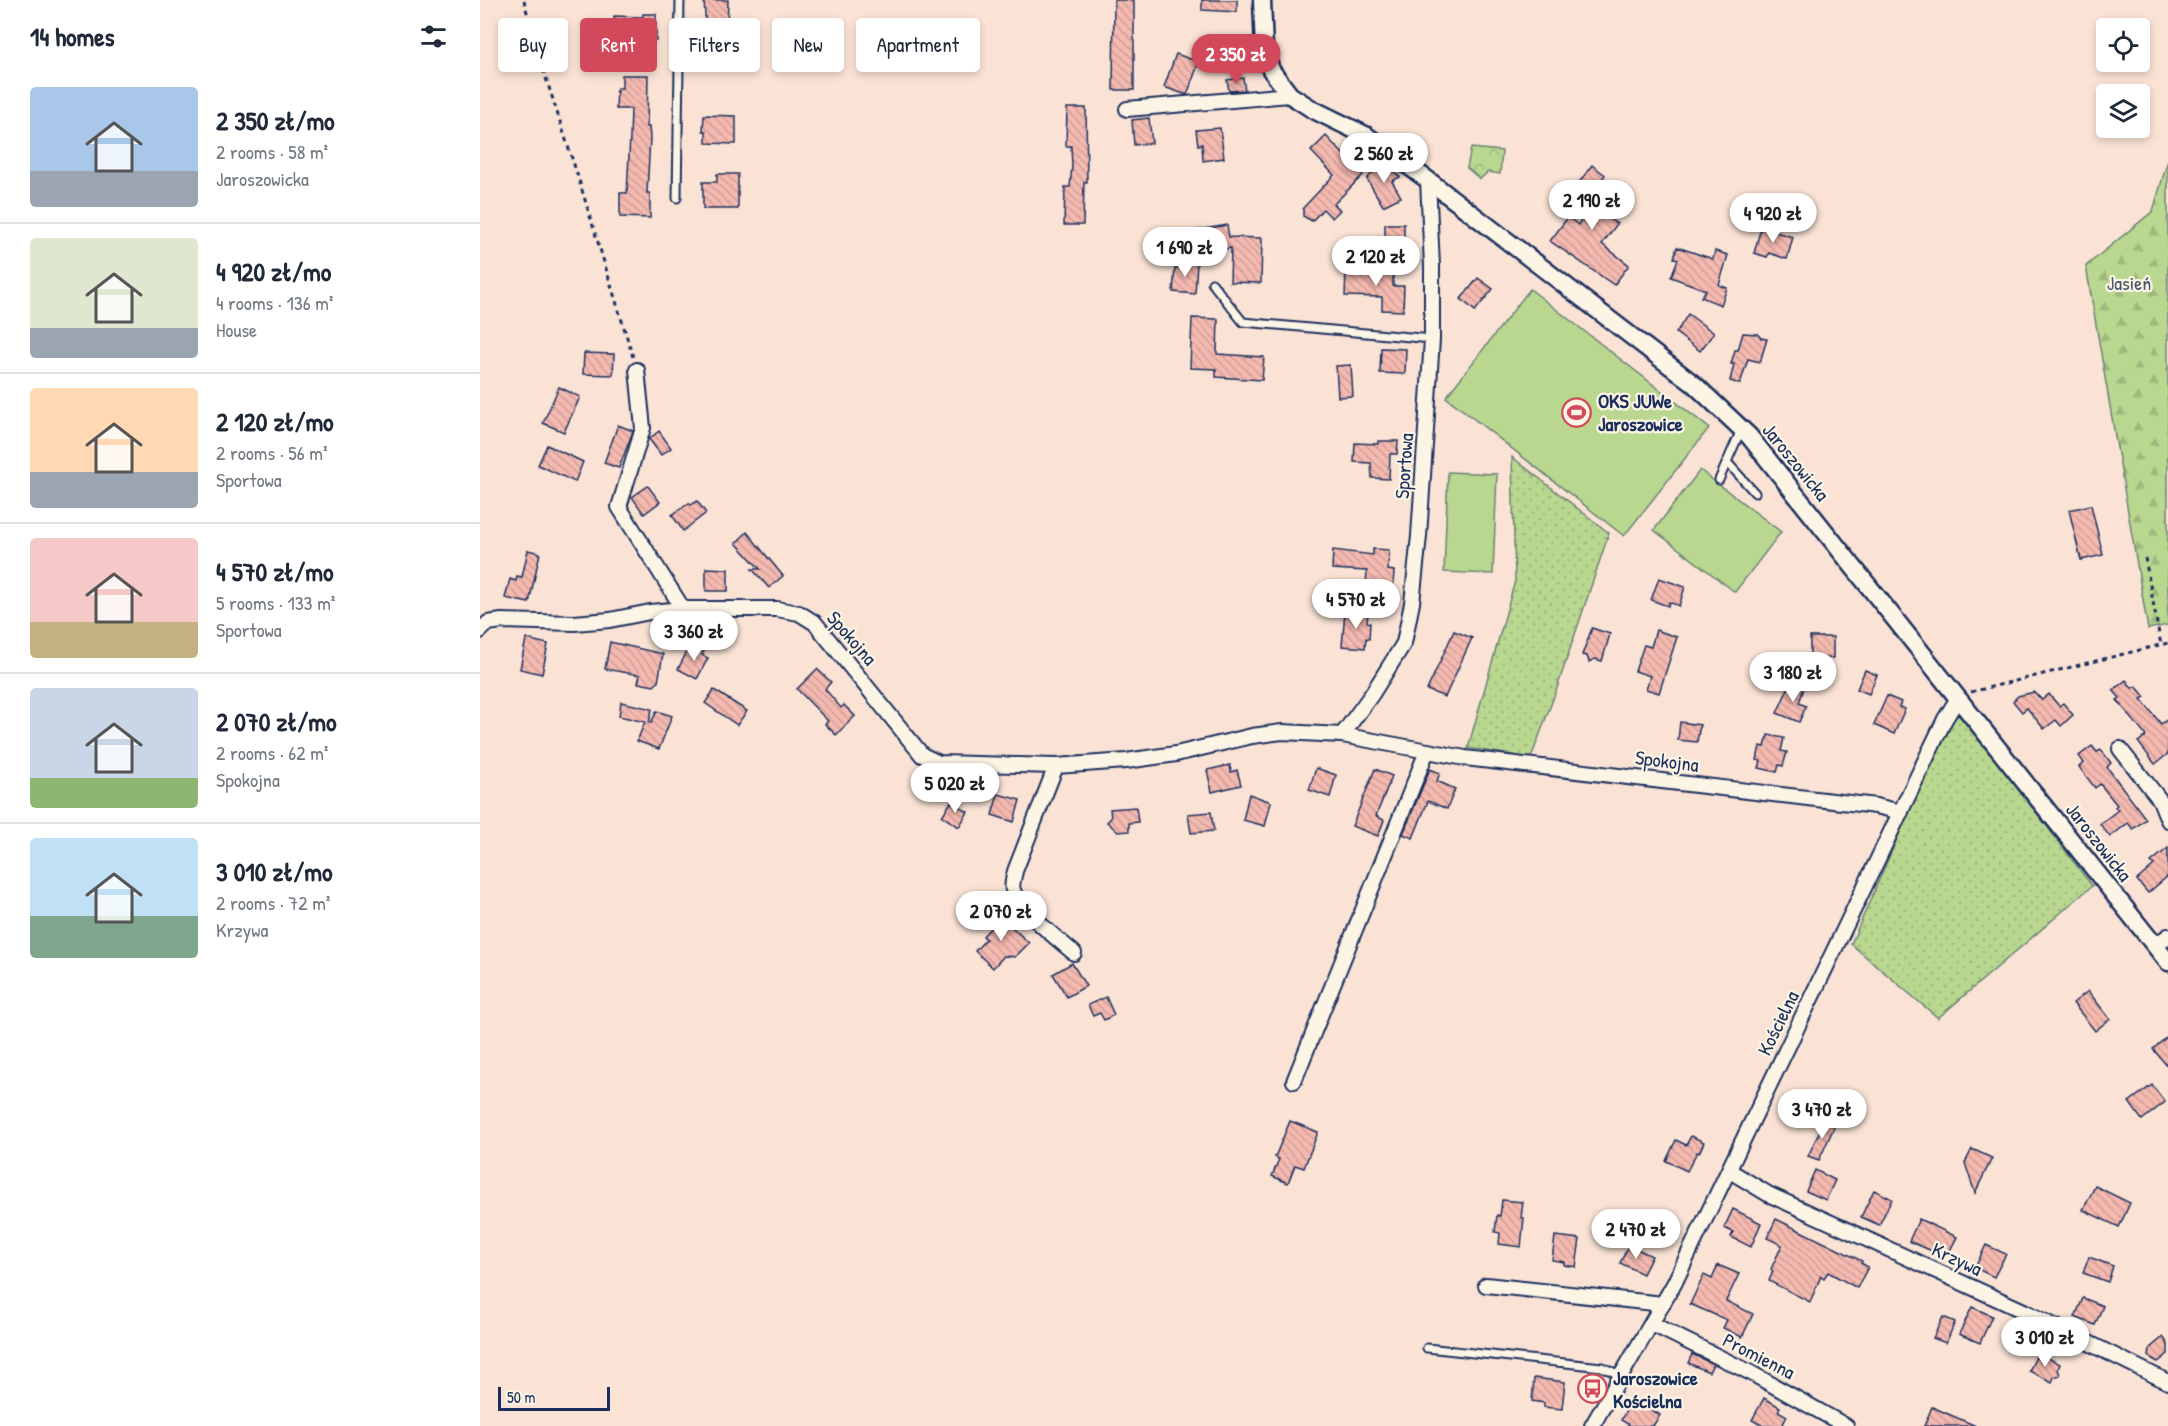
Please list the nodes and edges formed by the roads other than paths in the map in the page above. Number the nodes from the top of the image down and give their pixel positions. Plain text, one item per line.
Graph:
1 (680, 0) edge
2 (1262, 0) edge
3 (1290, 94) junction
4 (1126, 109) dead end
5 (1428, 180) junction
6 (677, 198) dead end
7 (1212, 283) dead end
8 (1432, 339) junction
9 (637, 370) road end
10 (1742, 429) junction
11 (1727, 462) junction
12 (1719, 480) dead end
13 (1755, 493) dead end
14 (683, 609) junction
15 (480, 631) edge
16 (1958, 698) junction
17 (1342, 735) junction
18 (2120, 749) dead end
19 (1427, 751) junction
20 (1056, 766) junction
21 (1901, 812) junction
22 (2168, 820) edge
23 (2162, 941) edge
24 (1074, 953) dead end
25 (2168, 962) edge
26 (1294, 1081) dead end
27 (1730, 1171) junction
28 (1486, 1285) dead end
29 (1663, 1304) junction
30 (1652, 1324) junction
31 (1427, 1348) dead end
32 (1622, 1376) junction
33 (2168, 1382) edge
34 (1592, 1426) edge
35 (1846, 1426) edge

1 - 6 lane
2 - 3 street, Jaroszowicka
3 - 4 street
3 - 5 street, Jaroszowicka
5 - 8 street, Sportowa
5 - 10 street, Jaroszowicka
7 - 8 lane
8 - 17 street, Sportowa
9 - 14 street
10 - 11 lane
10 - 16 street, Jaroszowicka
11 - 12 lane
11 - 13 lane
14 - 15 street, Spokojna
14 - 20 street, Spokojna
16 - 21 street, Kościelna
16 - 23 street, Jaroszowicka
17 - 19 street, Spokojna
17 - 20 street, Spokojna
18 - 22 street
19 - 21 street, Spokojna
19 - 26 street
20 - 24 street
21 - 27 street, Kościelna
23 - 25 street, Jaroszowicka
27 - 29 street, Kościelna
27 - 33 street, Krzywa
28 - 29 street
29 - 30 street, Kościelna
30 - 32 street, Kościelna
30 - 35 street, Promienna
31 - 32 lane
32 - 34 street, Kościelna

